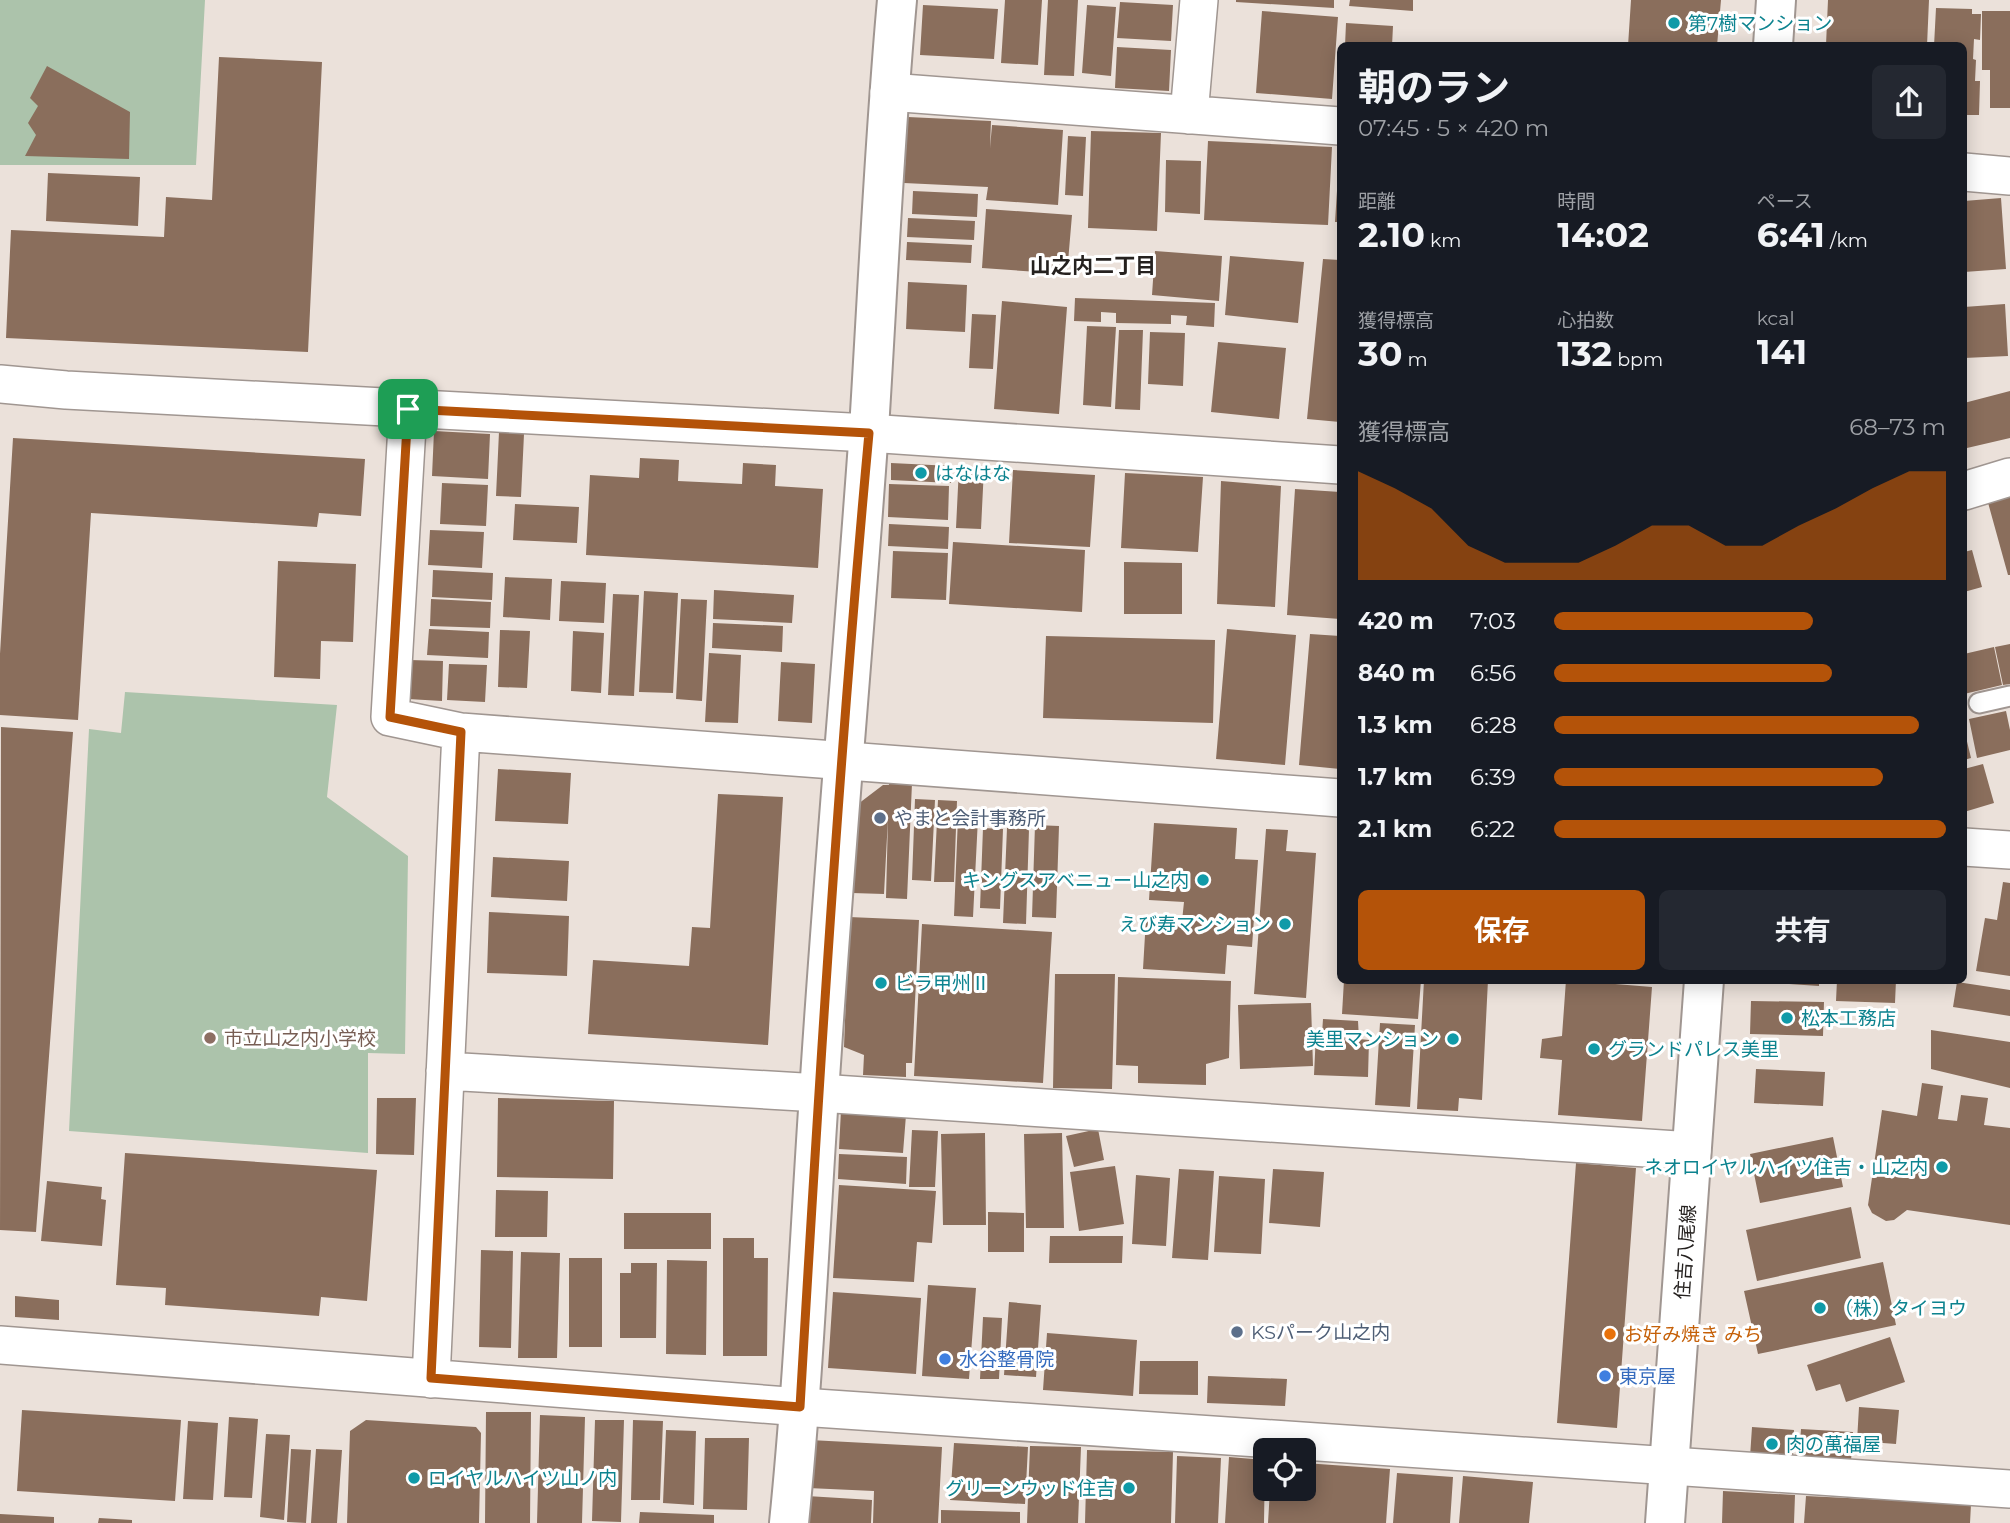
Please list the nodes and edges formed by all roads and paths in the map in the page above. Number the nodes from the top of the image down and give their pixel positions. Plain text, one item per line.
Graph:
1 (897, 0) edge
2 (1199, 0) edge
3 (1776, 0) edge
4 (1773, 42) edge
5 (889, 92) junction
6 (1189, 114) junction
7 (1337, 125) edge
8 (1967, 173) edge
9 (2010, 176) edge
10 (0, 384) edge
11 (408, 409) junction
12 (869, 433) junction
13 (1337, 465) edge
14 (2010, 477) edge
15 (1967, 490) edge
16 (2010, 696) edge
17 (1979, 703) dead end
18 (461, 732) junction
19 (842, 760) junction
20 (1337, 798) edge
21 (1967, 846) edge
22 (2010, 850) edge
23 (1704, 984) edge
24 (445, 1071) junction
25 (819, 1093) junction
26 (1692, 1152) junction
27 (0, 1345) edge
28 (431, 1378) junction
29 (800, 1407) junction
30 (1669, 1467) junction
31 (2010, 1489) edge
32 (789, 1523) edge
33 (1665, 1523) edge

1 - 5 street
2 - 6 street
3 - 4 street
5 - 6 street
5 - 12 street
6 - 7 street
8 - 9 street
10 - 11 street
11 - 12 street
11 - 18 street
12 - 13 street
12 - 19 street
14 - 15 street
16 - 17 lane
18 - 19 street
18 - 24 street
19 - 20 street
19 - 25 street
21 - 22 street
23 - 26 street, 住吉八尾線
24 - 25 street
24 - 28 street
25 - 26 street
25 - 29 street
26 - 30 street, 住吉八尾線
27 - 28 street
28 - 29 street
29 - 30 street
29 - 32 street
30 - 31 street
30 - 33 street, 住吉八尾線

